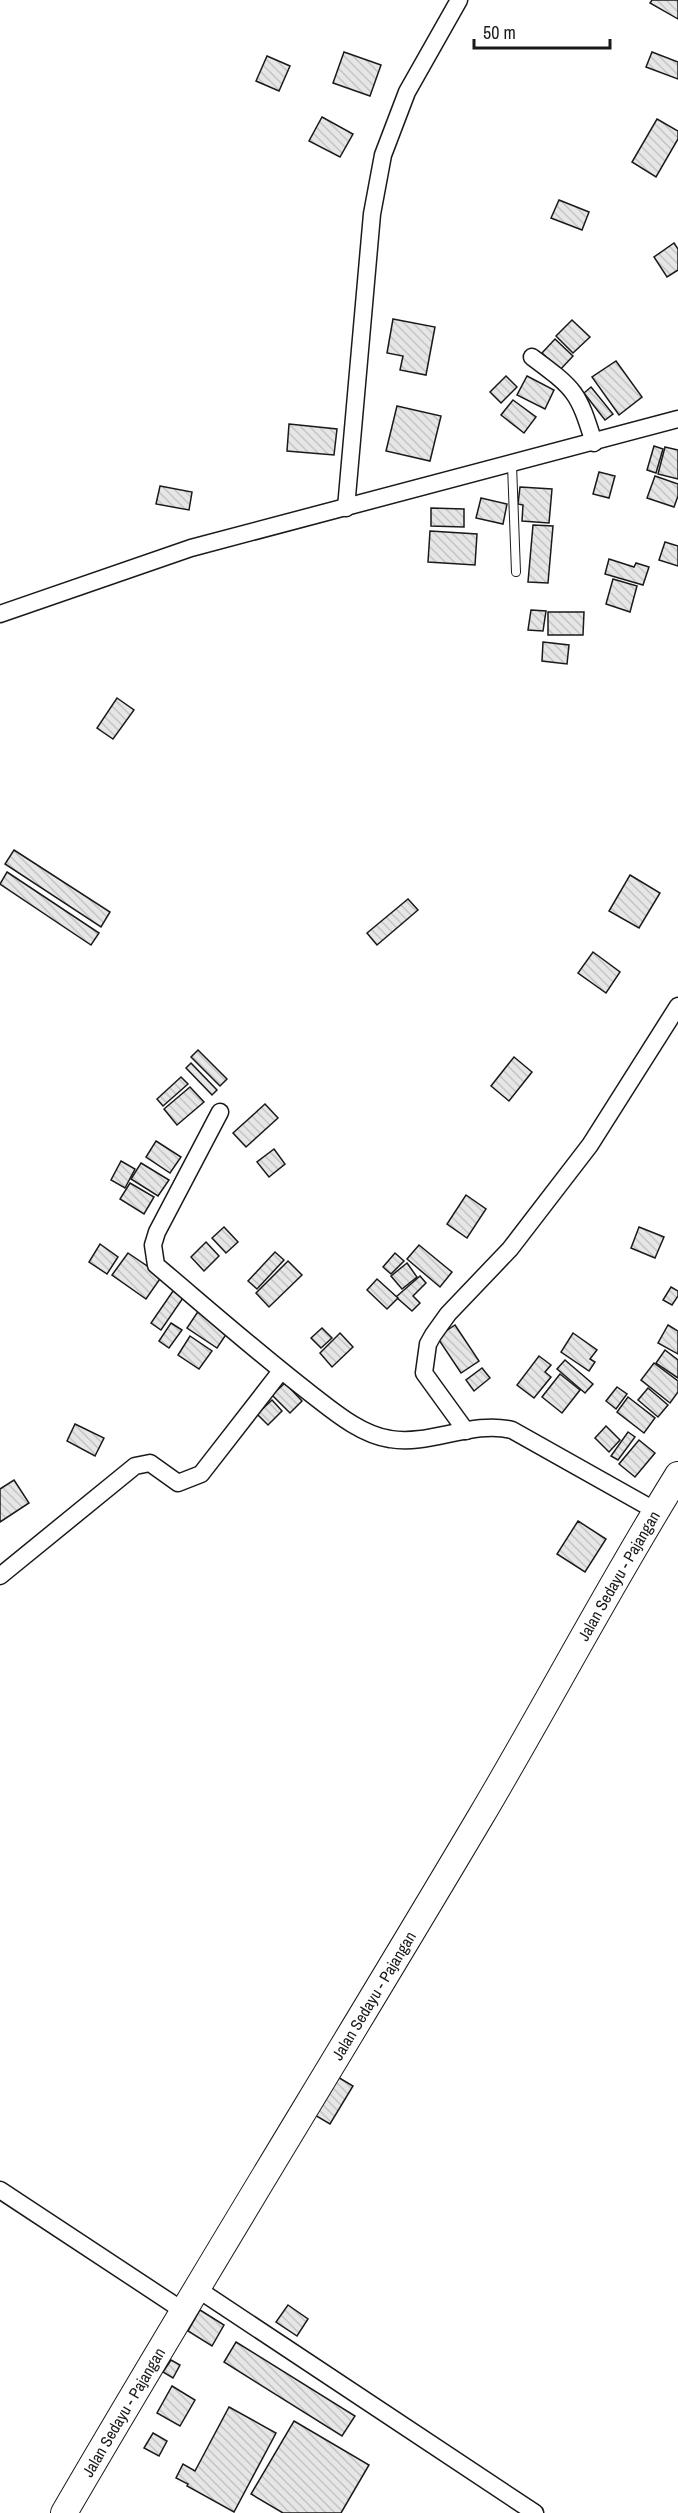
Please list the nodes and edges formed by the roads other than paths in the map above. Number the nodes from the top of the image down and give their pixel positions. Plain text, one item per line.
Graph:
1 (459, 0) edge
2 (532, 357) dead end
3 (678, 419) edge
4 (594, 443) junction
5 (512, 465) junction
6 (346, 508) junction
7 (516, 572) dead end
8 (0, 615) edge
9 (678, 1006) edge
10 (220, 1112) dead end
11 (281, 1371) junction
12 (466, 1431) junction
13 (678, 1475) edge
14 (656, 1511) junction
15 (0, 1576) edge
16 (0, 2190) edge
17 (196, 2288) junction
18 (182, 2310) junction
19 (64, 2513) edge
20 (535, 2513) edge

1 - 6 street
2 - 4 street
3 - 4 street
4 - 5 street
5 - 6 street
5 - 7 lane
6 - 8 street
9 - 12 street
10 - 11 street
11 - 12 street
11 - 15 street
12 - 14 street
13 - 14 main road, Jalan Sedayu - Pajangan
14 - 17 main road, Jalan Sedayu - Pajangan
16 - 18 street
17 - 18 main road, Jalan Sedayu - Pajangan
17 - 20 street
18 - 19 main road, Jalan Sedayu - Pajangan

